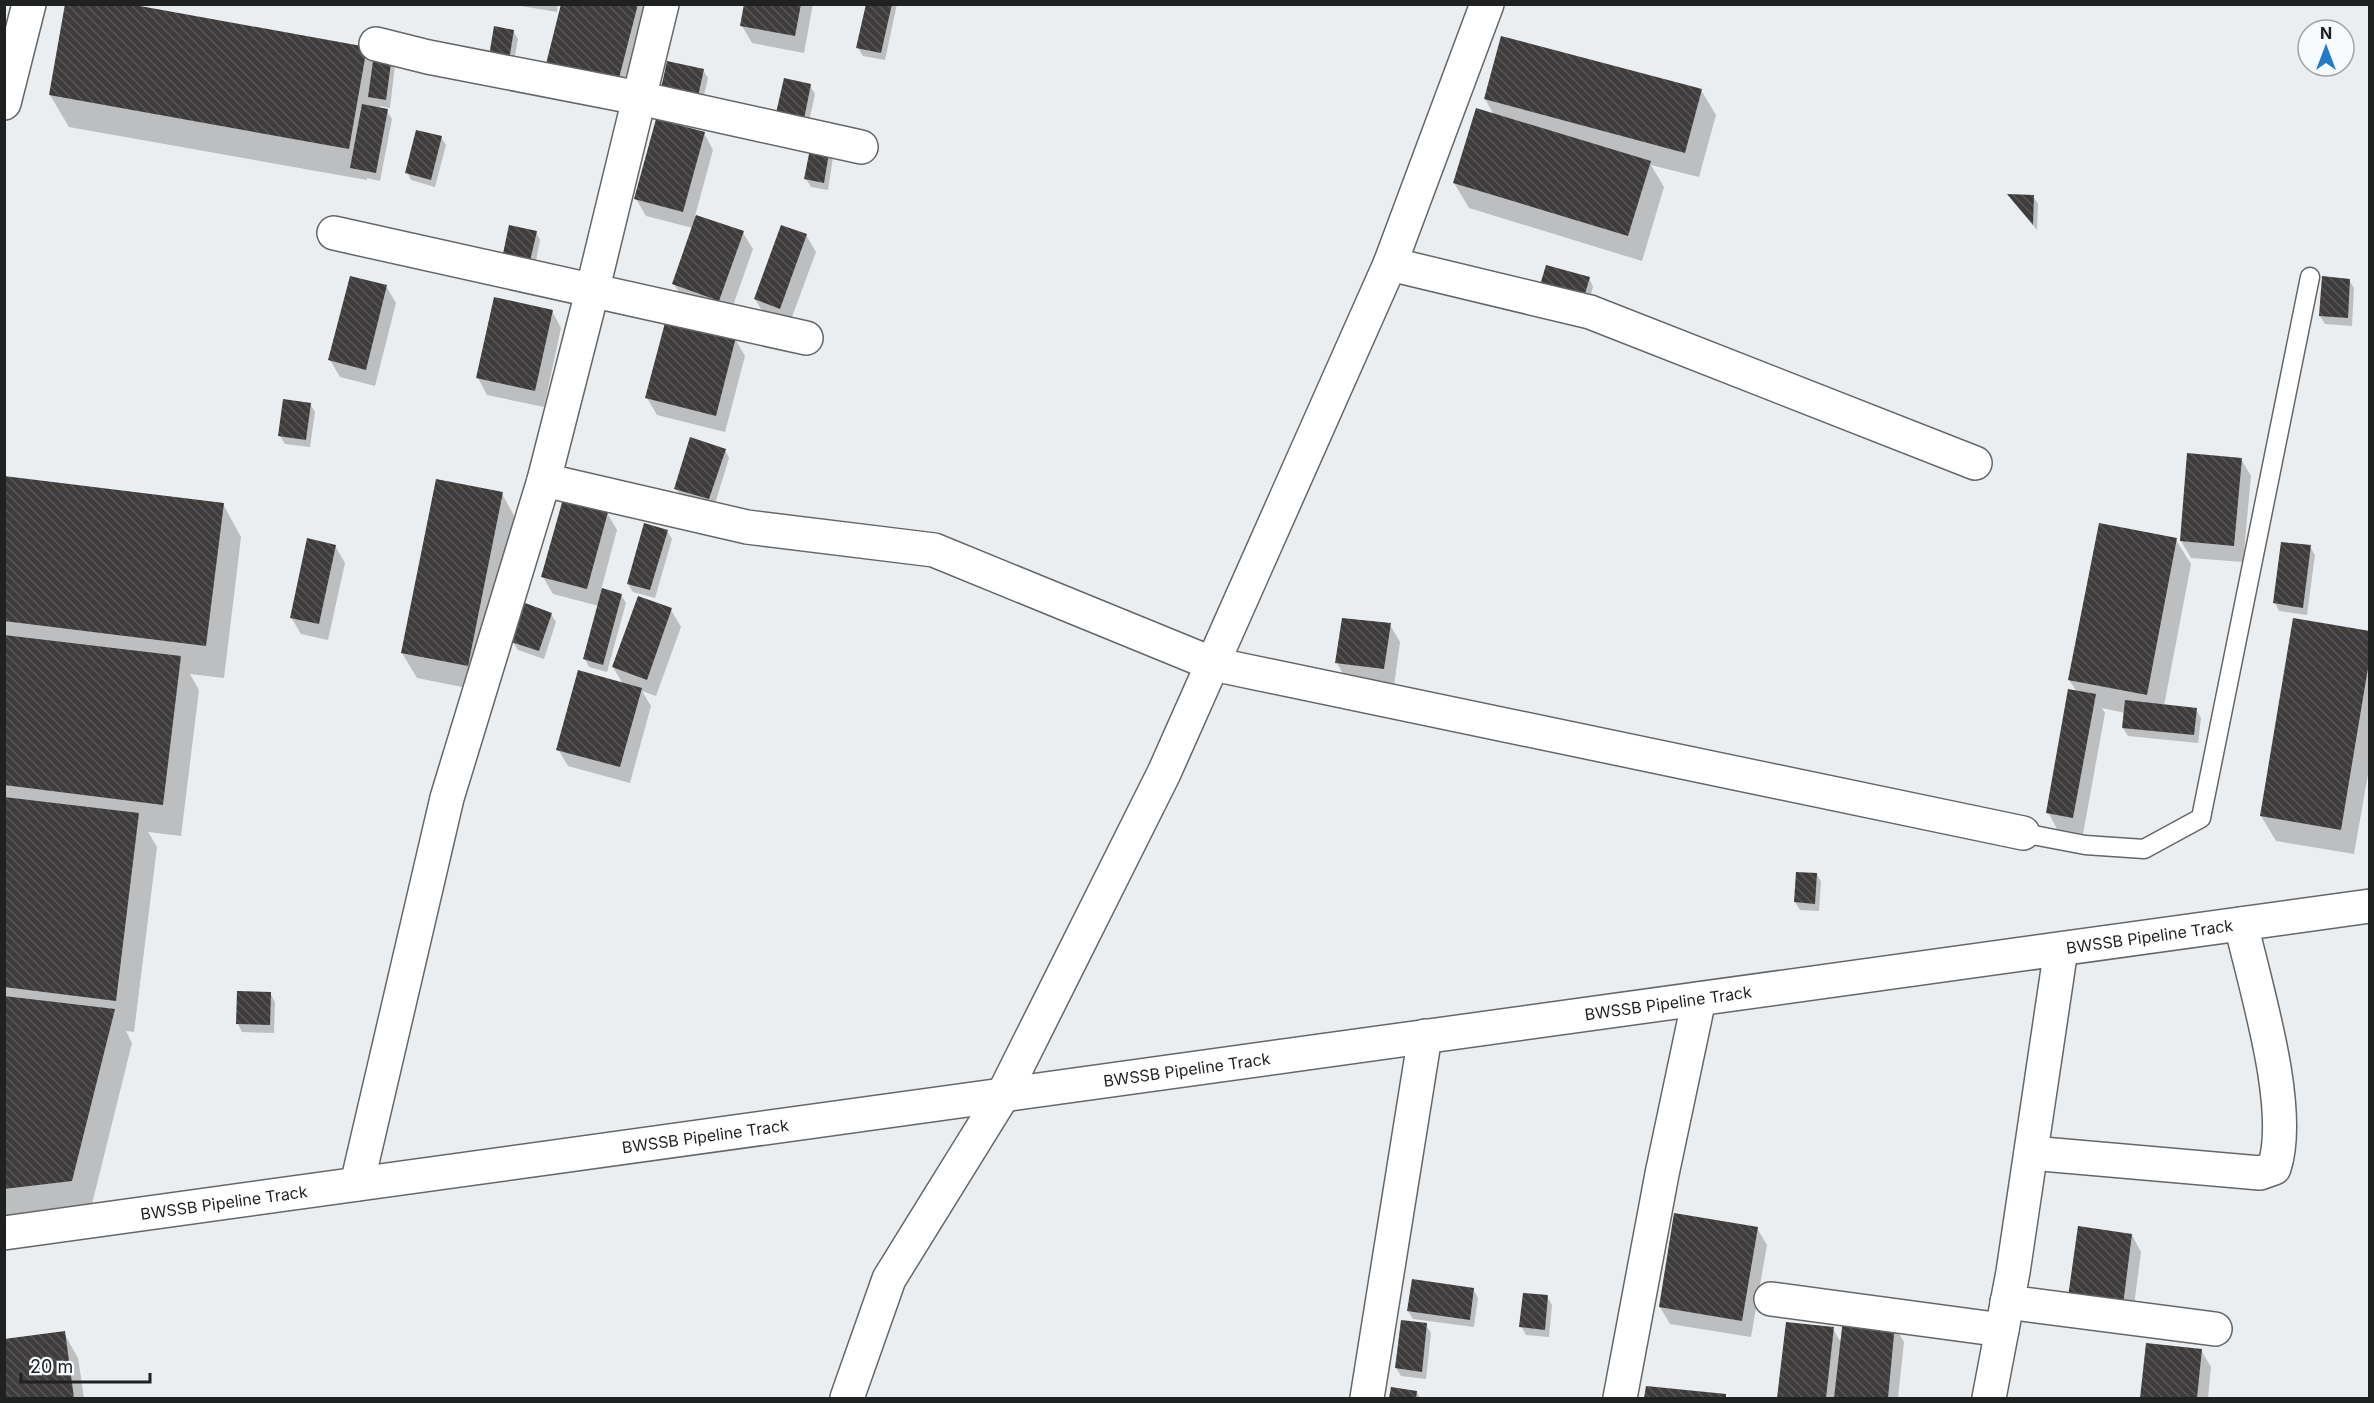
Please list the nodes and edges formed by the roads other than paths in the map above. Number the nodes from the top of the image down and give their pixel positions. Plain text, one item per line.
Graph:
1 (29, 4) edge
2 (662, 4) edge
3 (1487, 4) edge
4 (375, 44) dead end
5 (639, 98) junction
6 (4, 104) edge
7 (861, 147) dead end
8 (334, 233) dead end
9 (1390, 264) junction
10 (2310, 277) dead end
11 (592, 292) junction
12 (806, 338) dead end
13 (1975, 463) dead end
14 (544, 480) junction
15 (1213, 664) junction
16 (2023, 833) joint
17 (2370, 906) edge
18 (2241, 924) junction
19 (2061, 949) junction
20 (1699, 999) junction
21 (1425, 1036) junction
22 (1003, 1095) junction
23 (2031, 1153) junction
24 (357, 1184) junction
25 (4, 1233) edge
26 (1771, 1299) dead end
27 (2004, 1316) junction
28 (2215, 1329) dead end
29 (847, 1398) edge
30 (1367, 1398) edge
31 (1620, 1398) edge
32 (1989, 1398) edge

1 - 6 street
2 - 5 street
3 - 9 street
4 - 5 street
5 - 7 street
5 - 11 street
8 - 11 street
9 - 13 street
9 - 15 street
10 - 16 lane
11 - 12 street
11 - 14 street
14 - 15 street
14 - 24 street
15 - 16 street
15 - 22 street
17 - 18 street, BWSSB Pipeline Track
18 - 19 street, BWSSB Pipeline Track
18 - 23 street
19 - 20 street, BWSSB Pipeline Track
19 - 23 street
20 - 21 street, BWSSB Pipeline Track
20 - 31 street
21 - 22 street, BWSSB Pipeline Track
21 - 30 street
22 - 24 street, BWSSB Pipeline Track
22 - 29 street
23 - 27 street
24 - 25 street, BWSSB Pipeline Track
26 - 27 street
27 - 28 street
27 - 32 street

